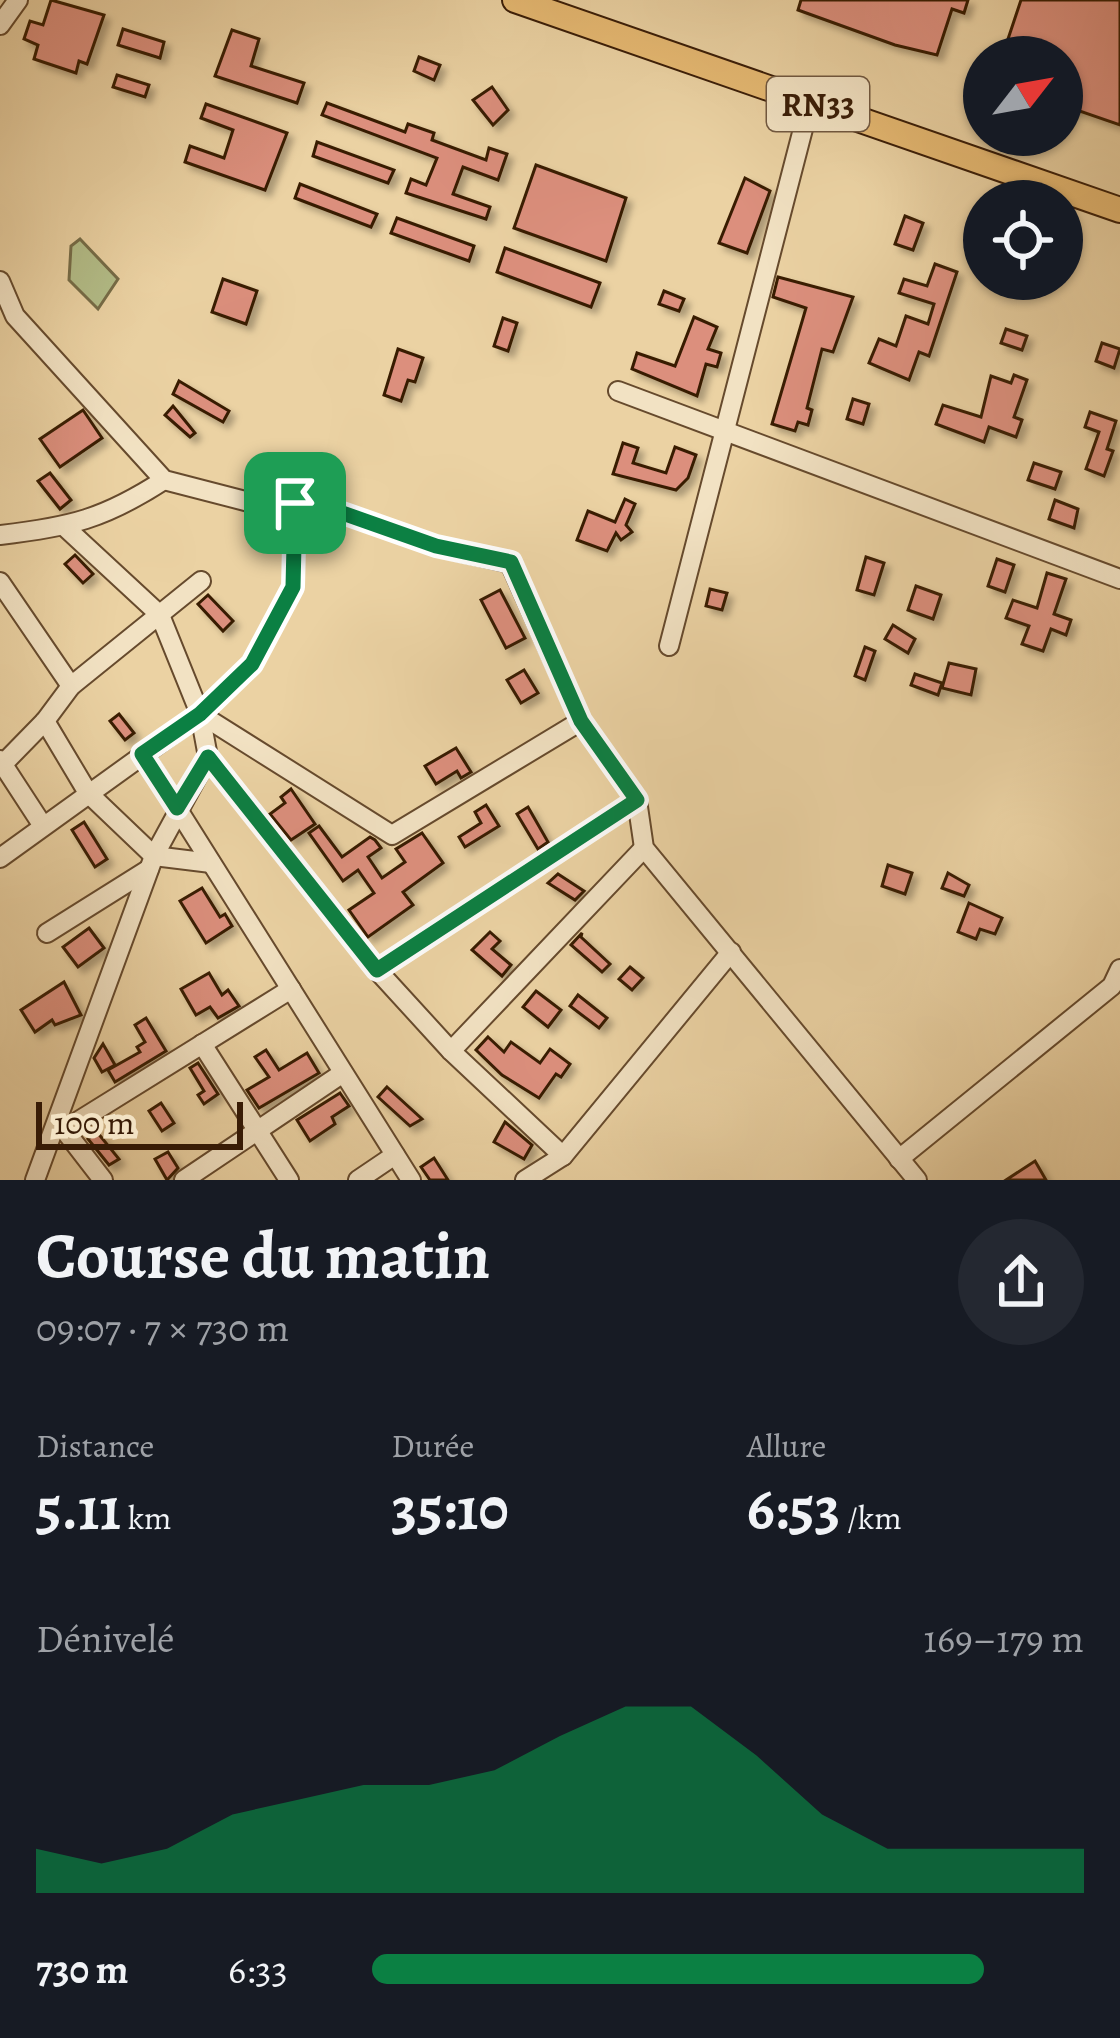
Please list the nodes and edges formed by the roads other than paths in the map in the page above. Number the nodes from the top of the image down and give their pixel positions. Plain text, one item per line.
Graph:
1 (18, 0) edge
2 (515, 0) edge
3 (0, 26) edge
4 (810, 101) junction
5 (1120, 210) edge
6 (0, 281) edge
7 (8, 321) edge
8 (618, 391) dead end
9 (725, 431) junction
10 (164, 480) junction
11 (295, 503) junction
12 (66, 528) junction
13 (0, 535) edge
14 (1120, 579) edge
15 (201, 581) dead end
16 (0, 582) edge
17 (160, 615) junction
18 (669, 646) dead end
19 (71, 686) junction
20 (200, 714) junction
21 (45, 721) junction
22 (581, 721) junction
23 (142, 754) junction
24 (208, 757) junction
25 (2, 762) edge
26 (88, 794) junction
27 (637, 800) junction
28 (177, 808) junction
29 (43, 826) junction
30 (644, 848) junction
31 (0, 858) edge
32 (152, 862) junction
33 (211, 863) junction
34 (47, 933) dead end
35 (731, 952) junction
36 (1120, 969) edge
37 (377, 970) junction
38 (291, 989) junction
39 (202, 1044) junction
40 (451, 1051) junction
41 (343, 1073) junction
42 (60, 1125) junction
43 (258, 1130) junction
44 (395, 1154) junction
45 (563, 1156) junction
46 (899, 1159) junction
47 (35, 1180) edge
48 (103, 1180) edge
49 (184, 1180) edge
50 (289, 1180) edge
51 (358, 1180) edge
52 (411, 1180) edge
53 (525, 1180) edge
54 (916, 1180) edge

1 - 3 street
2 - 4 main road, RN33
4 - 5 main road, RN33
4 - 9 street
6 - 7 street
7 - 10 street
8 - 9 street
9 - 14 street
9 - 18 street
10 - 11 street
10 - 12 street
11 - 20 street
11 - 22 street
12 - 13 street
12 - 17 street
15 - 17 street
16 - 19 street
17 - 19 street
17 - 20 street
19 - 21 street
20 - 22 street
20 - 23 street
20 - 24 street
21 - 25 street
21 - 26 street
22 - 27 street
23 - 26 street
23 - 28 street
24 - 28 street
24 - 37 street
25 - 29 street
26 - 29 street
26 - 32 street
27 - 30 street
27 - 37 street
28 - 32 street
28 - 33 street
29 - 31 street
30 - 35 street
30 - 40 street
32 - 33 street
32 - 34 street
32 - 42 street
33 - 38 street
35 - 45 street
35 - 46 street
36 - 46 street
37 - 40 street
38 - 39 street
38 - 41 street
39 - 42 street
39 - 43 street
40 - 45 street
41 - 43 street
41 - 44 street
42 - 47 street
42 - 48 street
43 - 49 street
43 - 50 street
44 - 51 street
44 - 52 street
45 - 53 street
46 - 54 street

